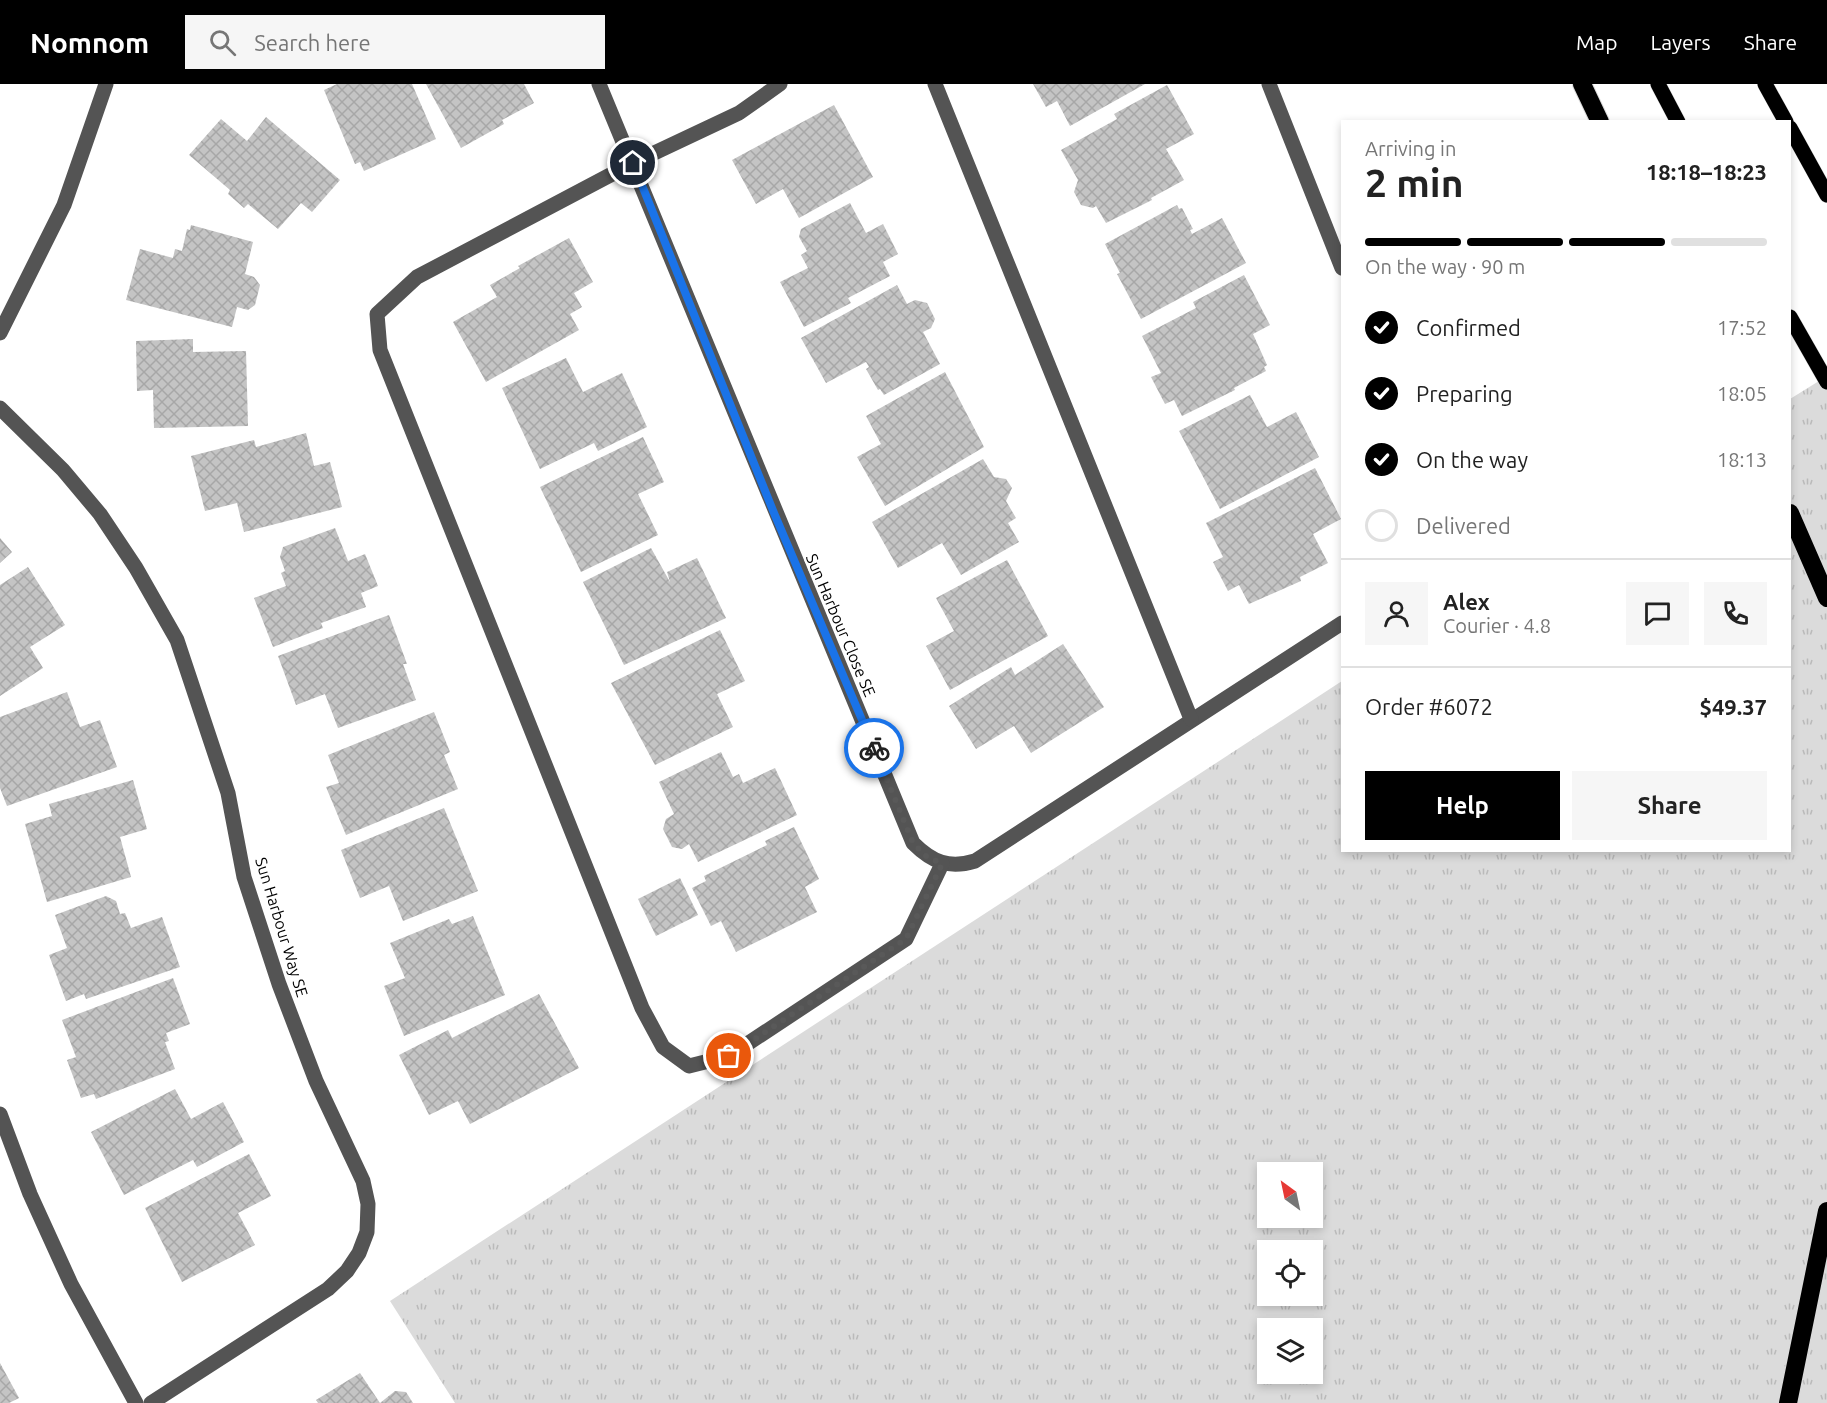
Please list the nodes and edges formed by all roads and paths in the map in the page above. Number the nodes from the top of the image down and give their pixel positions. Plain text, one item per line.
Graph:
1 (105, 84) edge
2 (598, 84) edge
3 (780, 84) edge
4 (935, 84) edge
5 (1269, 84) edge
6 (1582, 84) edge
7 (1658, 84) edge
8 (1765, 84) edge
9 (1598, 120) edge
10 (1677, 120) edge
11 (1785, 120) edge
12 (1791, 130) edge
13 (633, 163) junction
14 (1827, 195) edge
15 (1341, 265) edge
16 (1791, 319) edge
17 (0, 333) edge
18 (1827, 382) edge
19 (0, 408) edge
20 (1791, 515) edge
21 (1827, 598) edge
22 (1341, 623) edge
23 (1191, 718) junction
24 (942, 864) junction
25 (0, 1114) edge
26 (1827, 1211) edge
27 (136, 1403) edge
28 (151, 1403) edge
29 (1788, 1403) edge

1 - 17 street
2 - 13 street, Sun Harbour Close SE
3 - 13 street
4 - 23 street
5 - 15 street
6 - 9 highway
7 - 10 main road
8 - 11 main road
12 - 14 main road
13 - 24 street, Sun Harbour Close SE
13 - 24 street
16 - 18 main road
19 - 28 street, Sun Harbour Way SE
20 - 21 highway
22 - 23 street
23 - 24 street
25 - 27 street
26 - 29 highway

